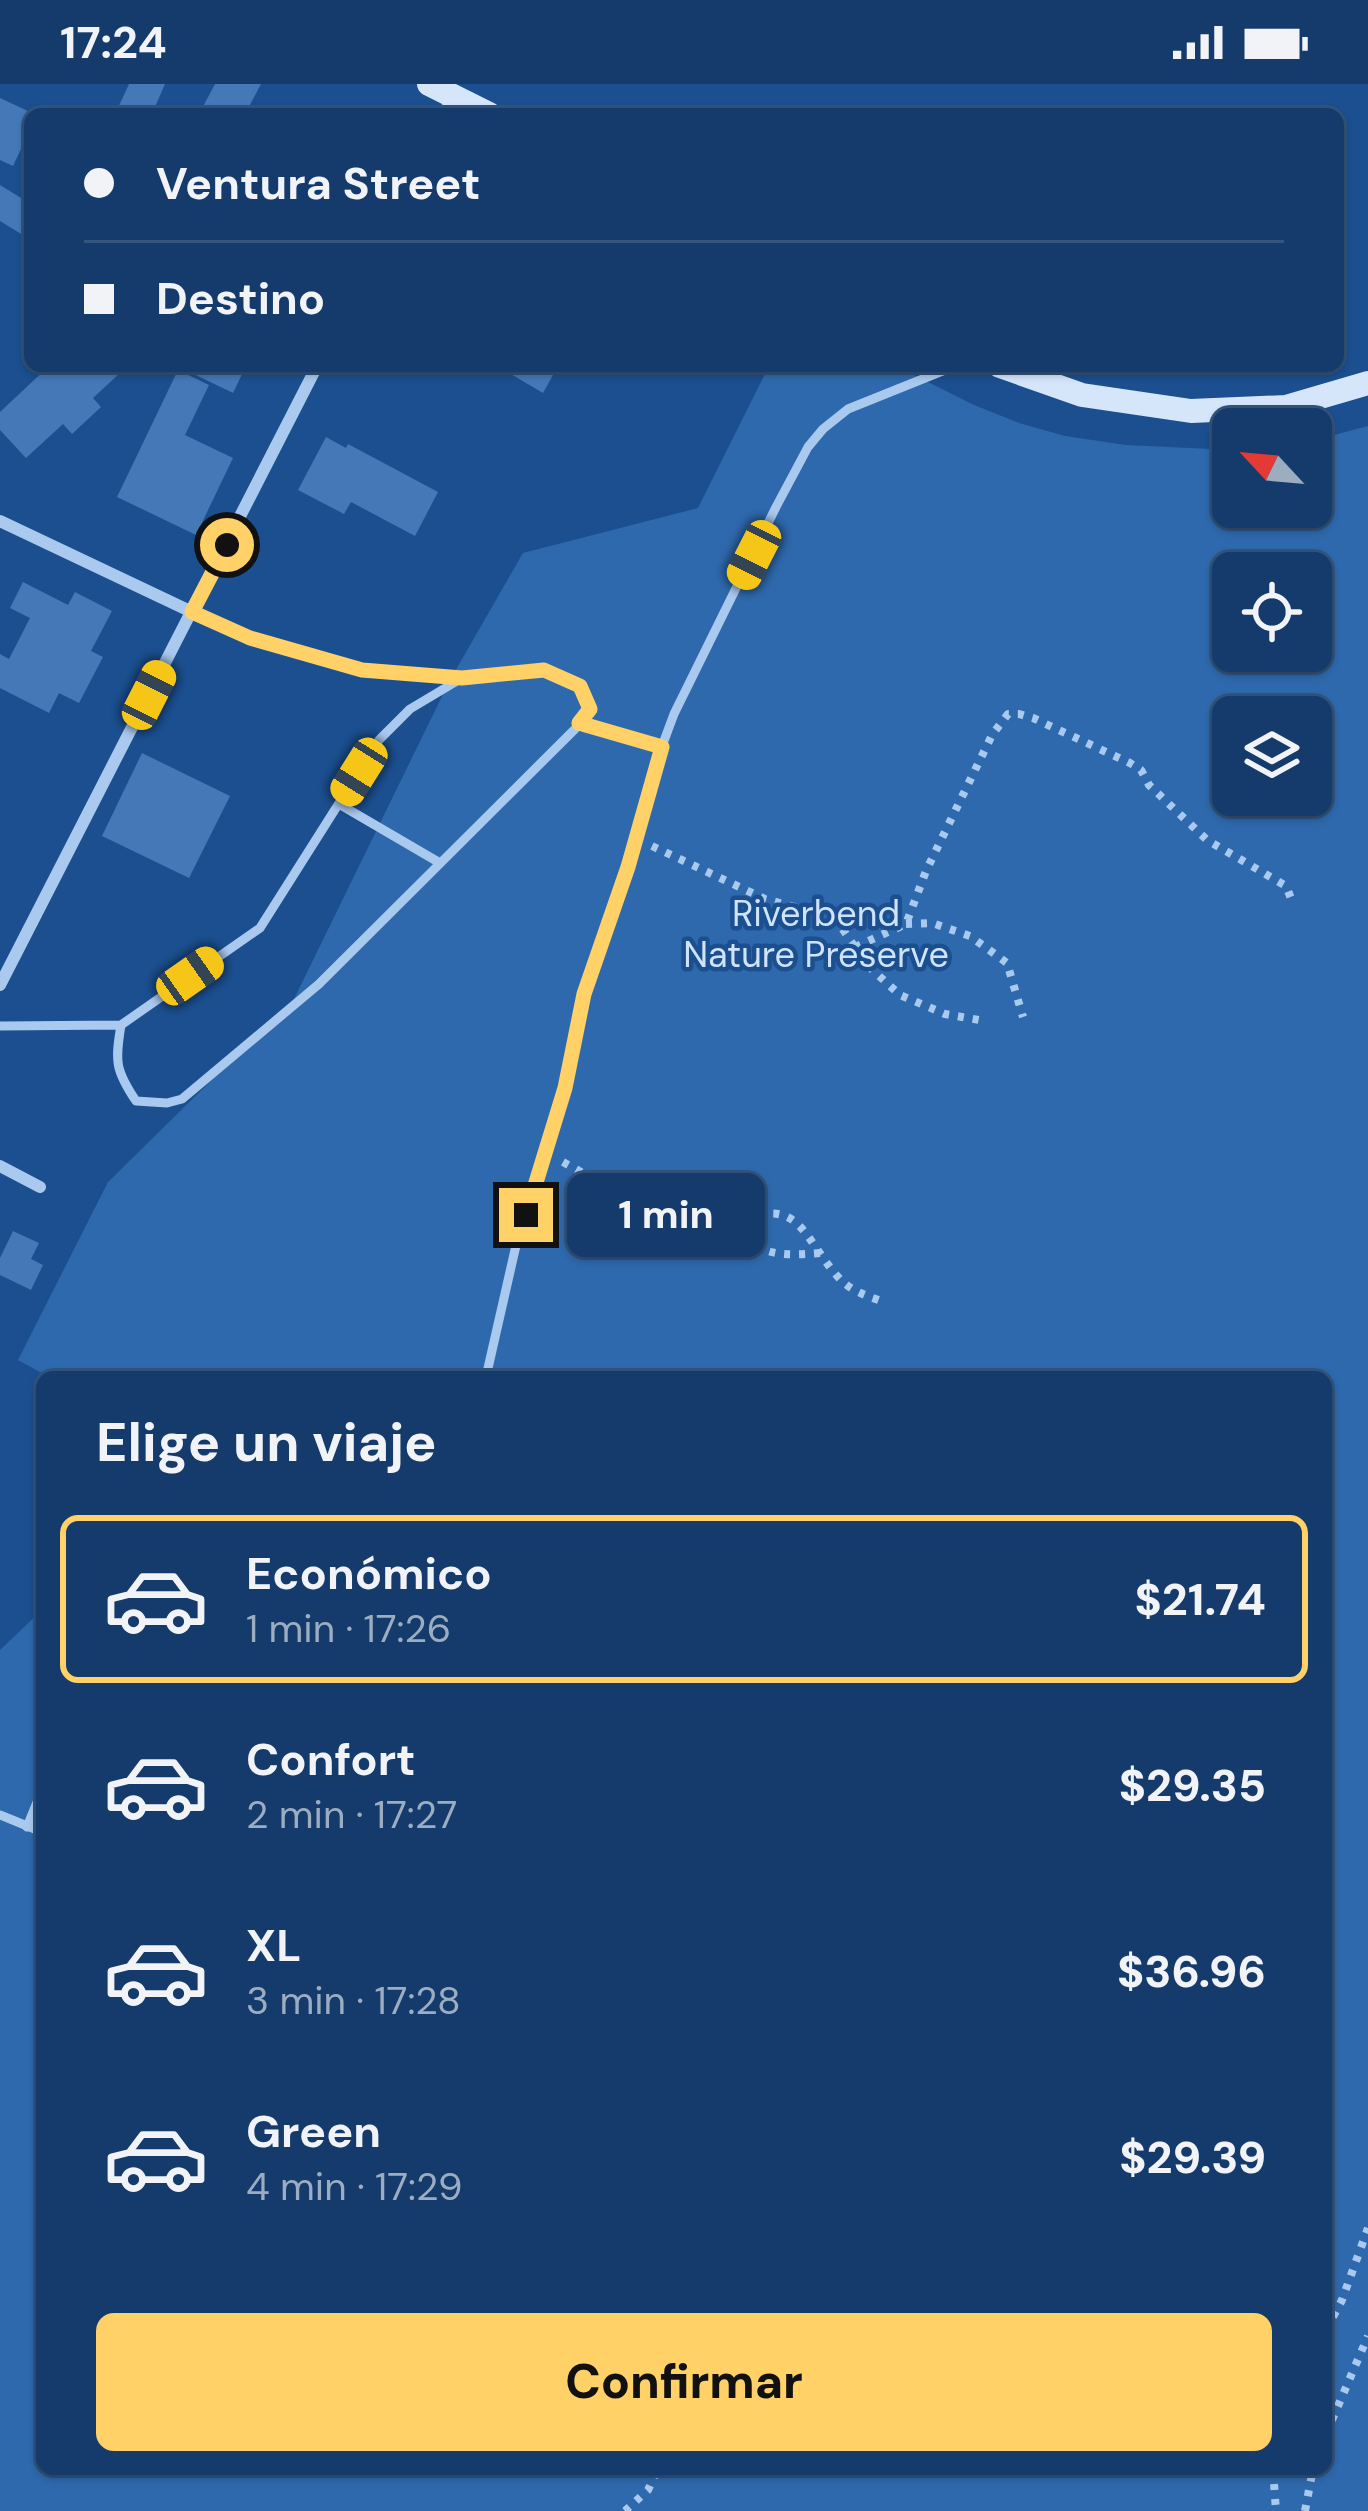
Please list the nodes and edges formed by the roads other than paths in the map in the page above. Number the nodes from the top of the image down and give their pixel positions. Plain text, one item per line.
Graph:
1 (429, 84) edge
2 (449, 105) edge
3 (314, 372) edge
4 (940, 372) edge
5 (1017, 372) edge
6 (1368, 383) edge
7 (0, 521) edge
8 (192, 612) junction
9 (462, 678) junction
10 (579, 723) junction
11 (662, 747) junction
12 (339, 804) junction
13 (440, 863) junction
14 (0, 985) edge
15 (121, 1025) junction
16 (0, 1026) edge
17 (0, 1166) edge
18 (40, 1187) dead end
19 (486, 1371) edge
20 (36, 1805) edge
21 (0, 1815) edge
22 (27, 1828) junction
23 (36, 1830) edge

1 - 2 street
3 - 8 street
4 - 11 lane
5 - 6 street
7 - 8 street
8 - 9 lane
8 - 14 street
9 - 10 lane
9 - 12 lane
10 - 11 lane
10 - 13 lane
11 - 19 lane
12 - 13 lane
12 - 15 lane
13 - 15 lane
15 - 16 lane
17 - 18 street
20 - 22 lane
21 - 22 lane
22 - 23 lane

